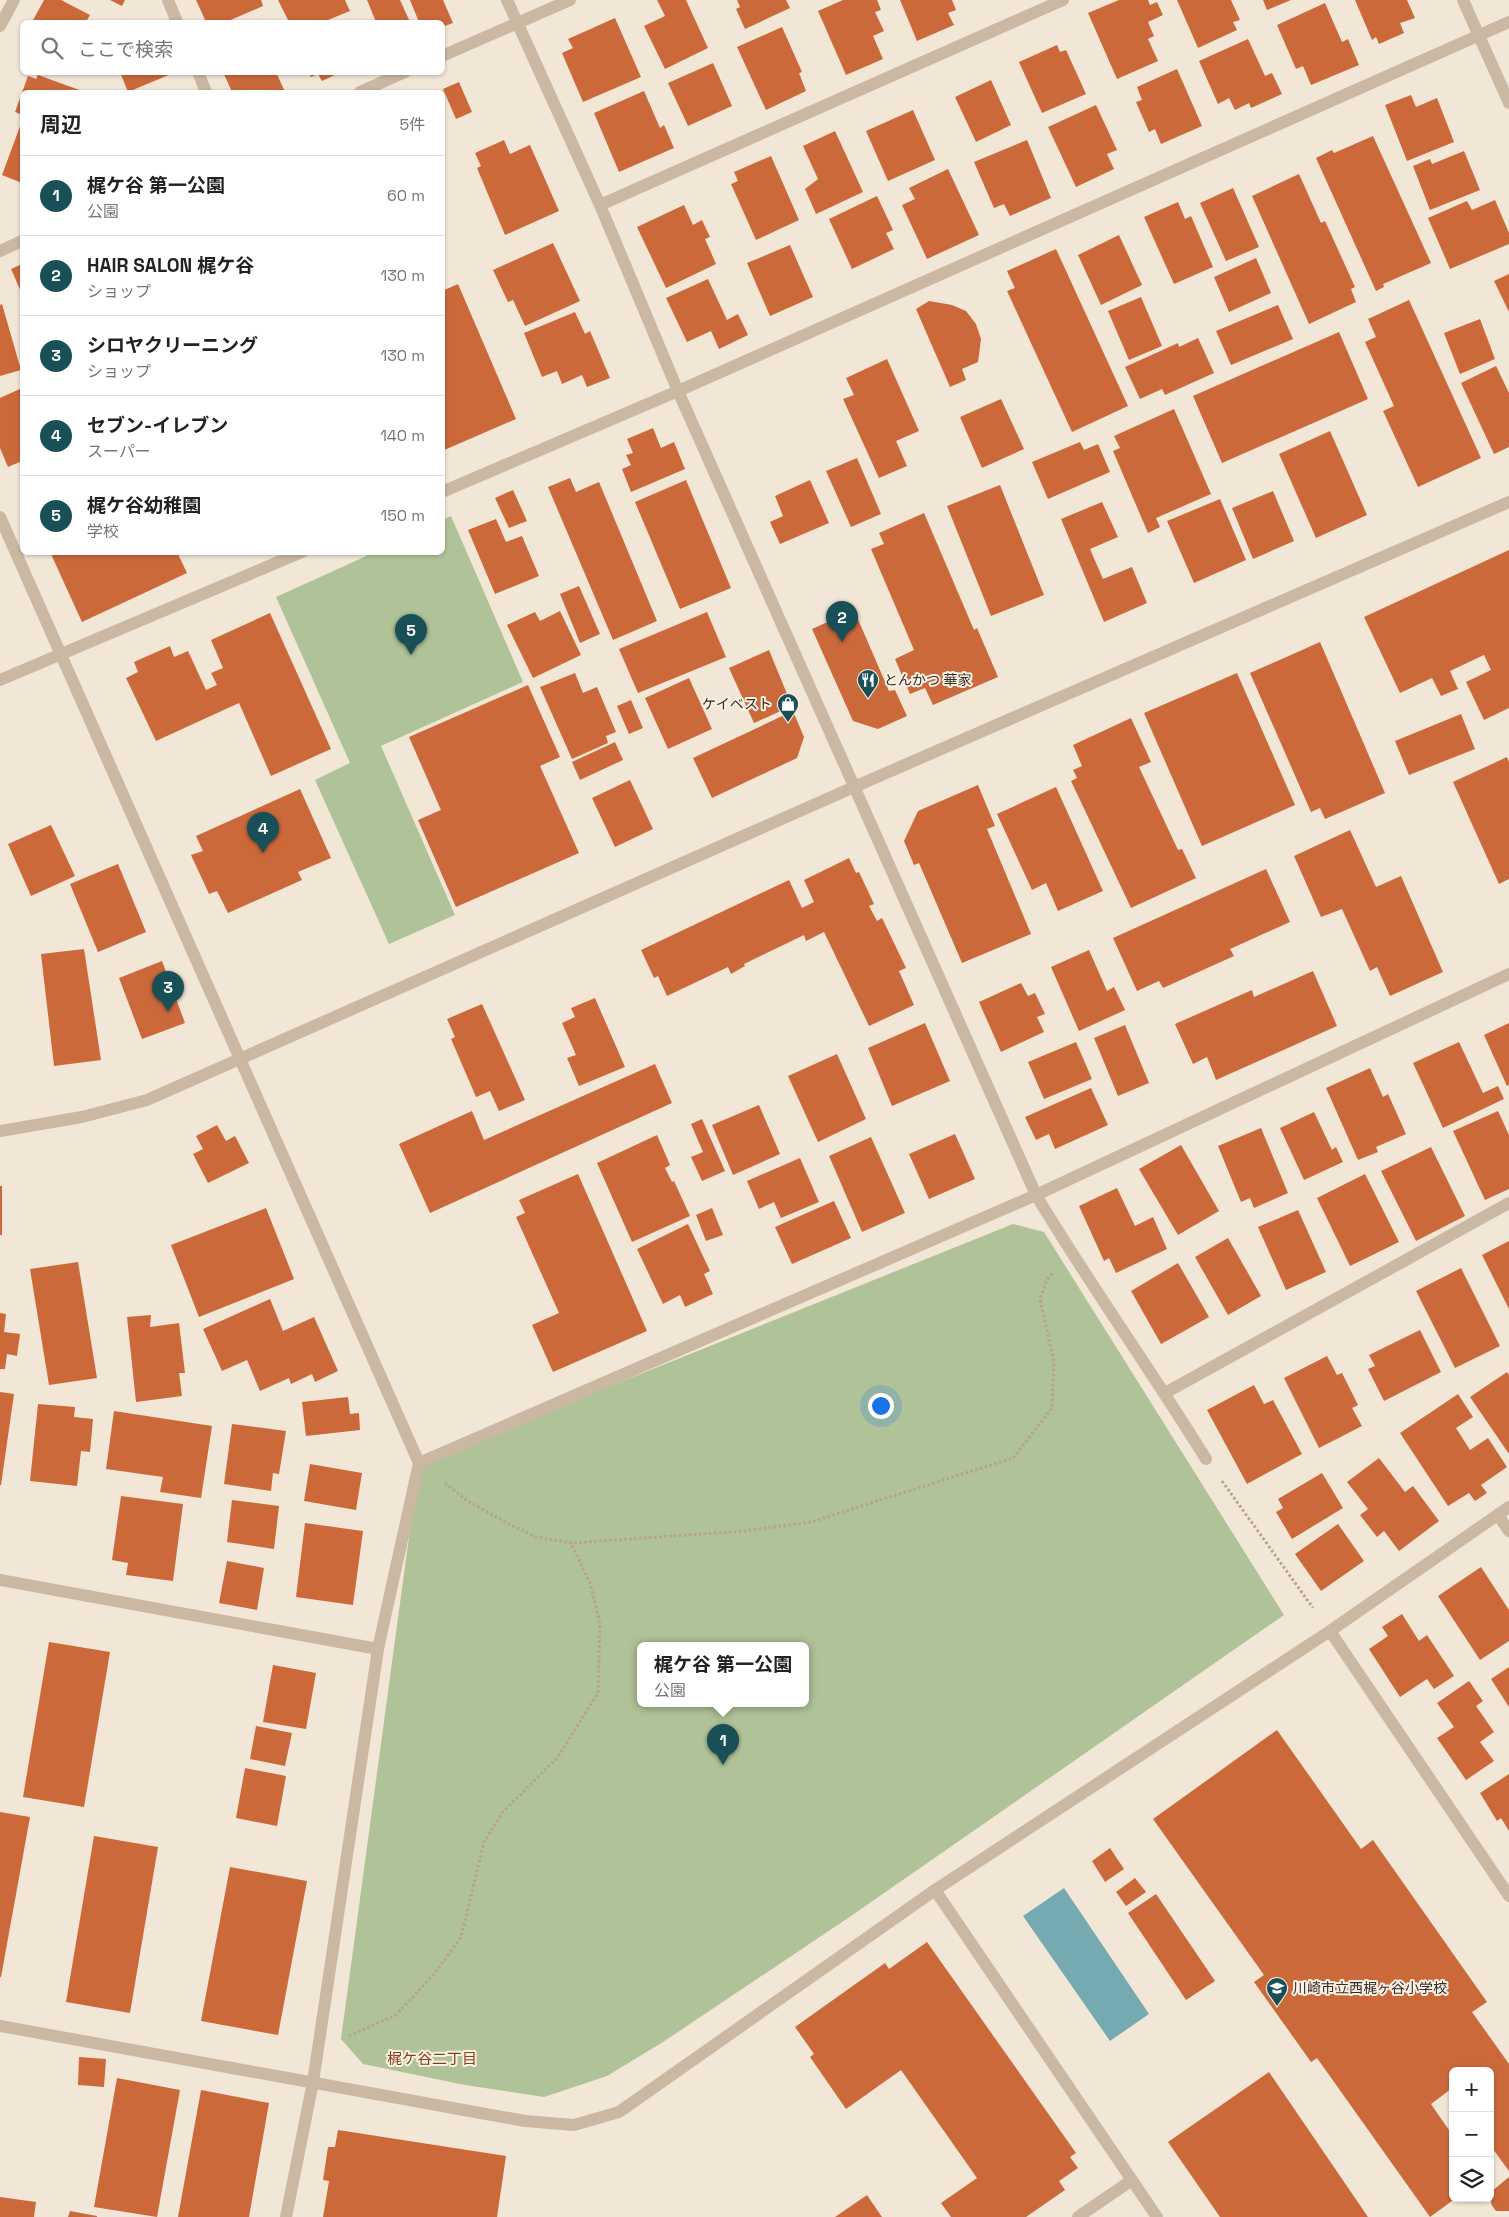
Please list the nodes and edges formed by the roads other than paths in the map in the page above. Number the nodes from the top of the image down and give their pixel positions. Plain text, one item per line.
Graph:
1 (14, 0) edge
2 (168, 0) edge
3 (507, 0) edge
4 (570, 0) edge
5 (1063, 0) edge
6 (1463, 0) edge
7 (176, 20) edge
8 (1509, 22) edge
9 (517, 23) junction
10 (0, 26) edge
11 (1478, 36) junction
12 (445, 55) edge
13 (199, 75) edge
14 (398, 75) edge
15 (205, 90) edge
16 (364, 90) edge
17 (1509, 103) edge
18 (600, 205) junction
19 (20, 242) edge
20 (0, 251) edge
21 (678, 391) junction
22 (445, 491) edge
23 (1509, 502) edge
24 (0, 517) edge
25 (295, 555) edge
26 (62, 656) junction
27 (0, 680) edge
28 (854, 787) junction
29 (1509, 974) edge
30 (241, 1058) junction
31 (0, 1131) edge
32 (1036, 1195) junction
33 (1509, 1203) edge
34 (1165, 1393) junction
35 (1206, 1459) road end
36 (419, 1462) junction
37 (1509, 1507) edge
38 (1498, 1515) junction
39 (1509, 1531) edge
40 (0, 1580) edge
41 (1330, 1631) junction
42 (378, 1650) junction
43 (934, 1890) junction
44 (1509, 1896) edge
45 (0, 2026) edge
46 (312, 2082) junction
47 (1132, 2180) junction
48 (286, 2217) edge
49 (1078, 2217) edge
50 (1157, 2217) edge

1 - 10 street
2 - 7 street
3 - 9 street
4 - 9 street
5 - 18 street
6 - 11 street
8 - 11 street
9 - 12 street
9 - 18 street
11 - 17 street
11 - 21 street
13 - 15 street
14 - 16 street
18 - 21 street
19 - 20 street
21 - 22 street
21 - 28 street
23 - 28 street
24 - 26 street
25 - 26 street
26 - 27 street
26 - 30 street
28 - 30 street
28 - 32 street
29 - 32 street
30 - 31 street
30 - 36 street
32 - 34 street
32 - 36 street
33 - 34 street
34 - 35 street
36 - 42 street
37 - 38 street
38 - 39 street
38 - 41 street
40 - 42 street
41 - 43 street
41 - 44 street
42 - 46 street
43 - 46 street
43 - 47 street
45 - 46 street
46 - 48 street
47 - 49 street
47 - 50 street

